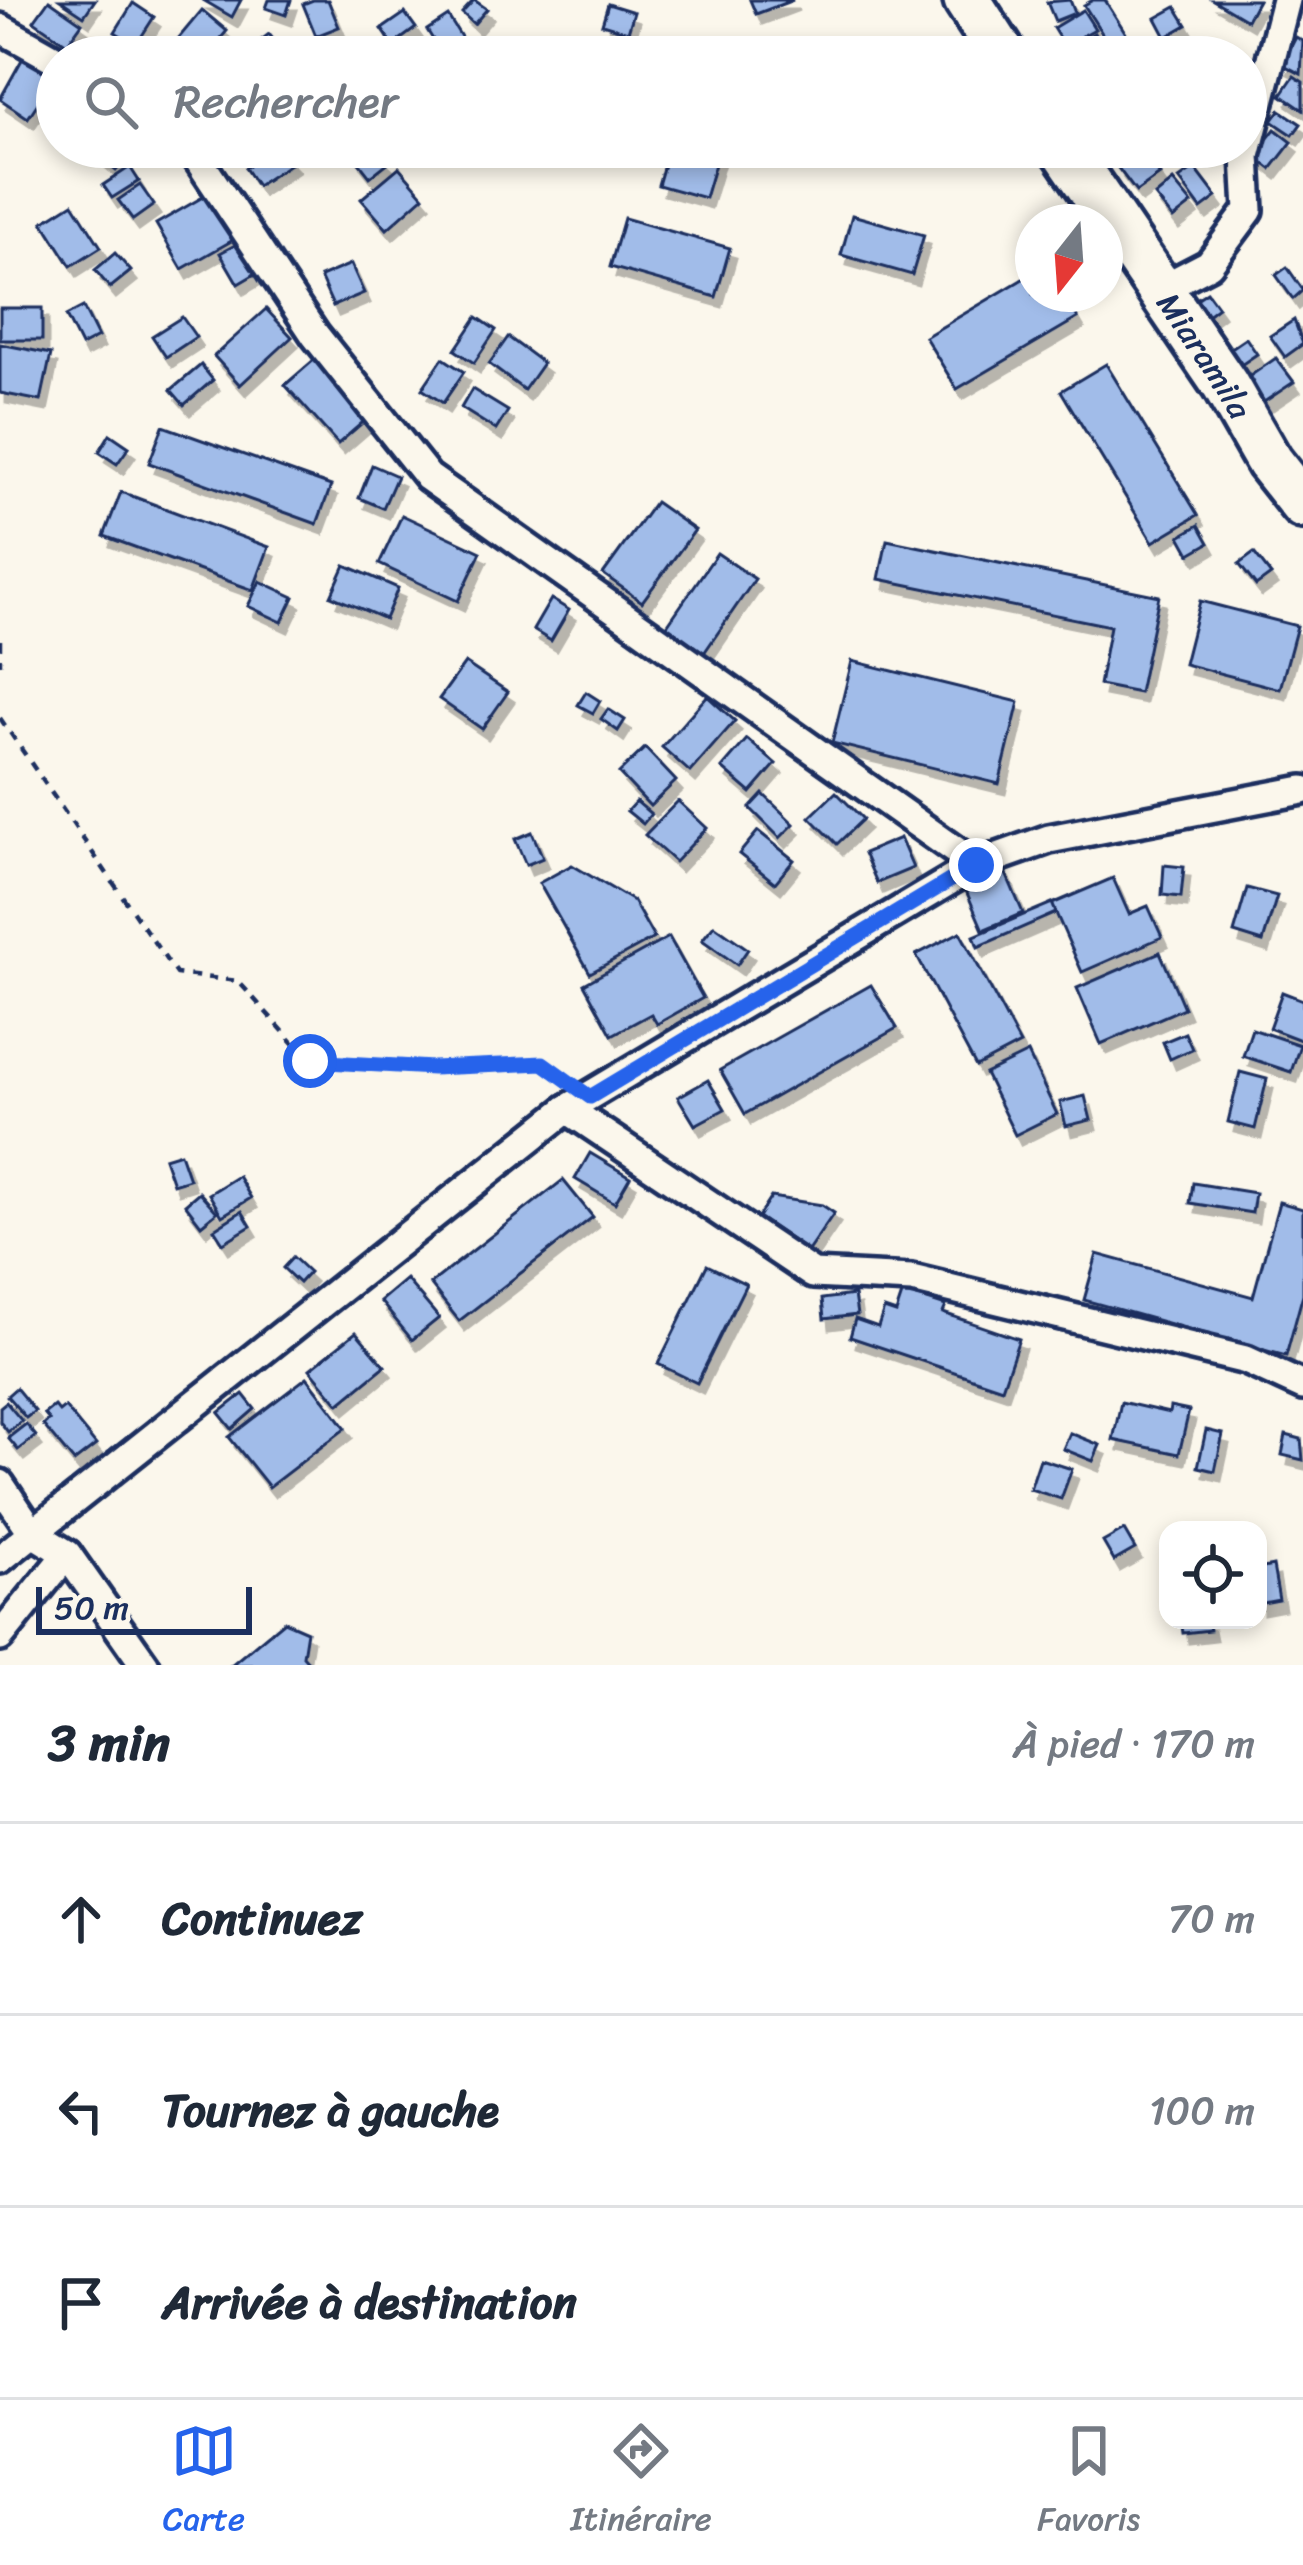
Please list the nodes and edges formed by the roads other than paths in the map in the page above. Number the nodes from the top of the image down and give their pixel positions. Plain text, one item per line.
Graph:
1 (967, 0) edge
2 (1286, 0) edge
3 (0, 28) edge
4 (990, 36) edge
5 (36, 48) edge
6 (1267, 75) edge
7 (204, 168) edge
8 (1077, 168) edge
9 (1247, 168) edge
10 (1157, 291) junction
11 (1303, 505) edge
12 (1303, 790) edge
13 (976, 865) junction
14 (578, 1103) junction
15 (1303, 1386) edge
16 (0, 1484) edge
17 (33, 1533) junction
18 (67, 1555) junction
19 (0, 1559) edge
20 (0, 1637) edge
21 (145, 1665) edge

1 - 4 main road
2 - 6 street
3 - 5 street
7 - 13 street
8 - 10 main road, Miaramila
9 - 10 street
10 - 11 main road, Miaramila
12 - 13 street
13 - 14 street
14 - 15 street
14 - 17 street
16 - 17 street
17 - 18 street
17 - 19 street
18 - 20 street
18 - 21 street

